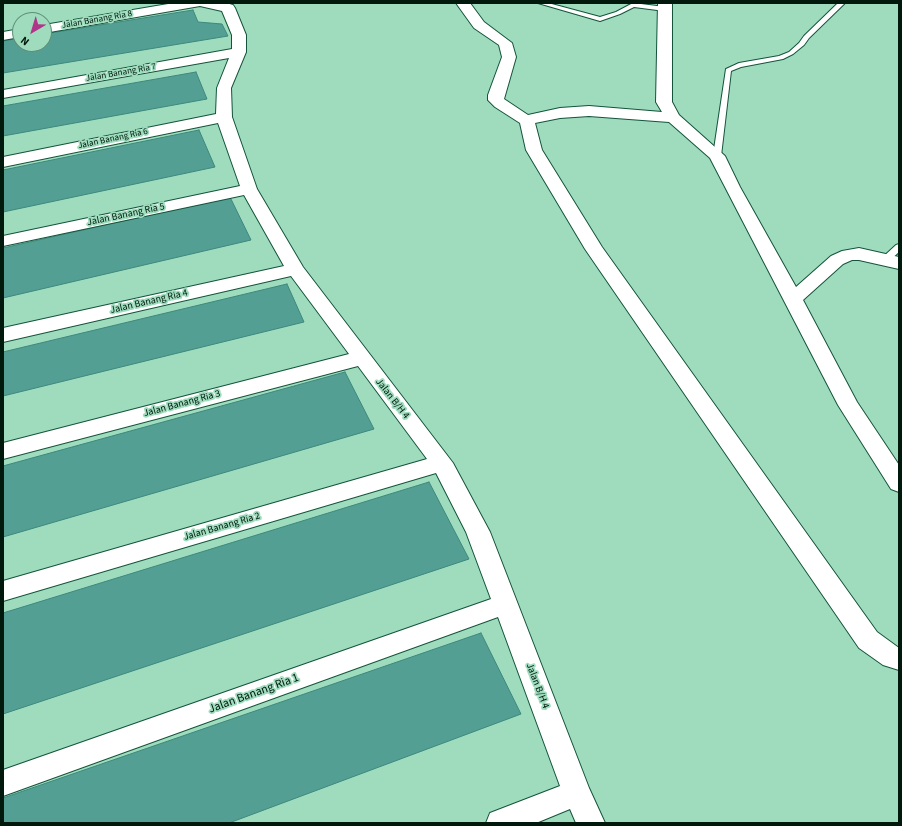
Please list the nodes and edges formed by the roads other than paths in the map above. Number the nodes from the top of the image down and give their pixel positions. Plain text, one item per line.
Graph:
1 (198, 3) edge
2 (202, 3) edge
3 (462, 3) edge
4 (541, 3) edge
5 (842, 3) edge
6 (665, 6) edge
7 (52, 28) edge
8 (239, 52) junction
9 (3, 94) edge
10 (224, 116) junction
11 (673, 118) junction
12 (527, 121) junction
13 (718, 156) junction
14 (3, 162) edge
15 (249, 189) junction
16 (3, 241) edge
17 (895, 256) edge
18 (295, 269) junction
19 (793, 299) junction
20 (3, 335) edge
21 (361, 358) junction
22 (3, 451) edge
23 (442, 463) junction
24 (899, 483) edge
25 (3, 590) edge
26 (505, 604) junction
27 (899, 659) edge
28 (3, 783) edge
29 (577, 793) junction
30 (500, 823) edge
31 (591, 823) edge

1 - 7 street, Jalan Banang Ria 8
2 - 8 street, Jalan B/H 4
3 - 12 street
4 - 6 lane
5 - 13 lane
6 - 11 street
8 - 9 street, Jalan Banang Ria 7
8 - 10 street, Jalan B/H 4
10 - 14 street, Jalan Banang Ria 6
10 - 15 street, Jalan B/H 4
11 - 12 street
11 - 13 street
12 - 27 street
13 - 19 street
15 - 16 street, Jalan Banang Ria 5
15 - 18 street, Jalan B/H 4
17 - 19 street
18 - 20 street, Jalan Banang Ria 4
18 - 21 street, Jalan B/H 4
19 - 24 street
21 - 22 street, Jalan Banang Ria 3
21 - 23 street, Jalan B/H 4
23 - 25 street, Jalan Banang Ria 2
23 - 26 street, Jalan B/H 4
26 - 28 street, Jalan Banang Ria 1
26 - 29 street, Jalan B/H 4
29 - 30 street
29 - 31 street, Jalan B/H 4

